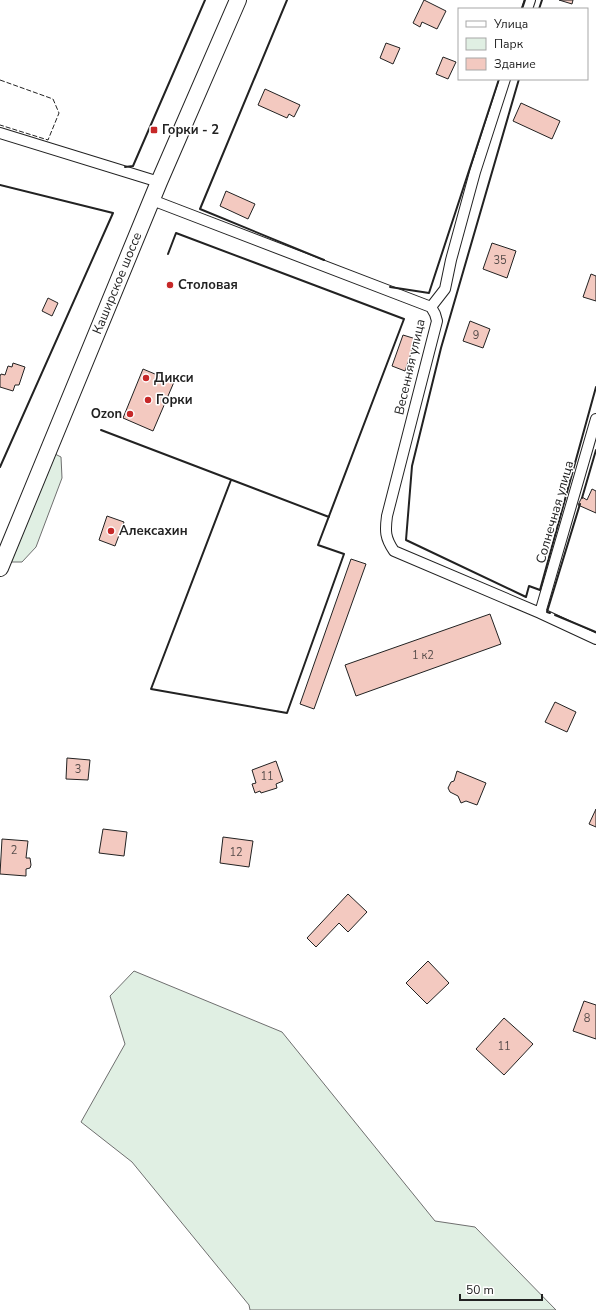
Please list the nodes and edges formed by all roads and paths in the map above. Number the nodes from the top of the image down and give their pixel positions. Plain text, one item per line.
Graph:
1 (238, 0) edge
2 (505, 80) edge
3 (0, 133) edge
4 (160, 182) junction
5 (152, 200) junction
6 (431, 307) junction
7 (596, 419) edge
8 (0, 568) edge
9 (540, 613) junction
10 (596, 639) edge

1 - 4 main road, Каширское шоссе
2 - 6 street, Весенняя улица
3 - 4 street
4 - 5 main road, Каширское шоссе
5 - 6 street
5 - 8 main road, Каширское шоссе
6 - 9 street, Весенняя улица
7 - 9 street, Солнечная улица
9 - 10 street

